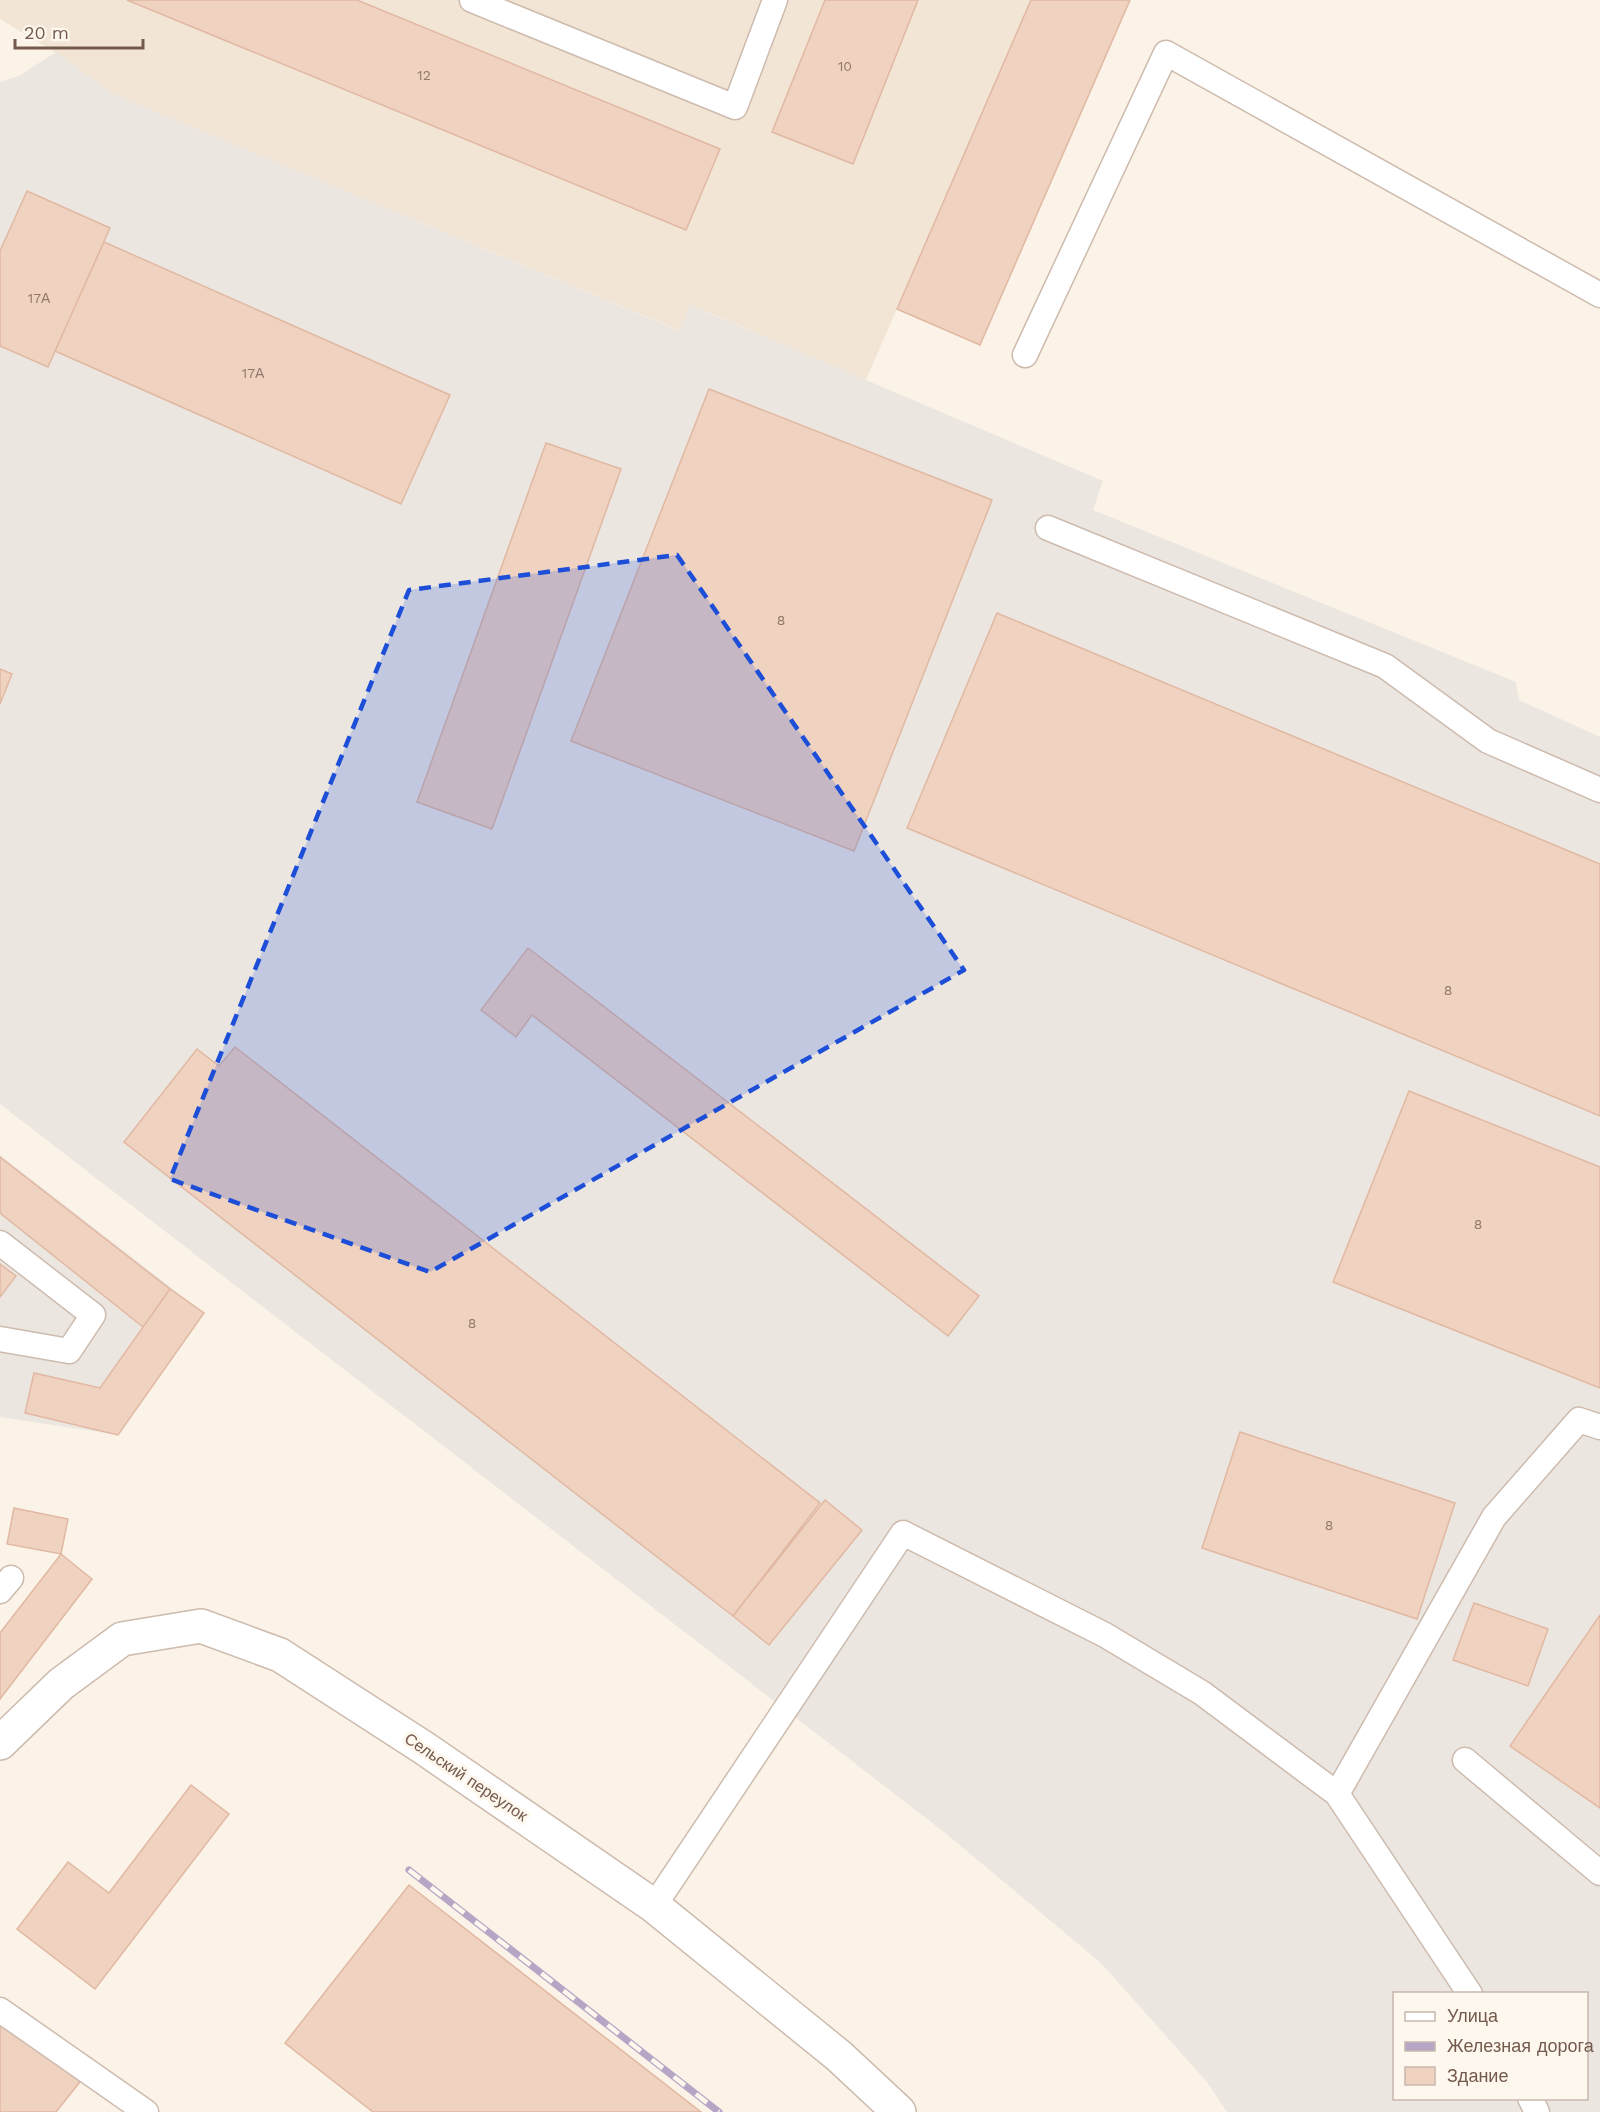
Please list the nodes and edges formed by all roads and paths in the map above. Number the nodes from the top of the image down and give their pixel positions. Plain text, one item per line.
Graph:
1 (472, 0) edge
2 (775, 0) edge
3 (1600, 295) edge
4 (1025, 355) dead end
5 (1048, 528) dead end
6 (1600, 790) edge
7 (0, 1243) edge
8 (0, 1339) edge
9 (1600, 1427) edge
10 (0, 1743) edge
11 (1465, 1760) dead end
12 (1337, 1794) junction
13 (1600, 1873) edge
14 (654, 1906) junction
15 (1469, 1992) edge
16 (0, 2010) edge
17 (146, 2112) edge
18 (899, 2112) edge

1 - 2 lane
3 - 4 lane
5 - 6 lane
7 - 8 lane
9 - 12 lane
10 - 14 street, Сельский переулок
11 - 13 lane
12 - 14 lane
12 - 15 lane
14 - 18 street, Сельский переулок
16 - 17 lane

